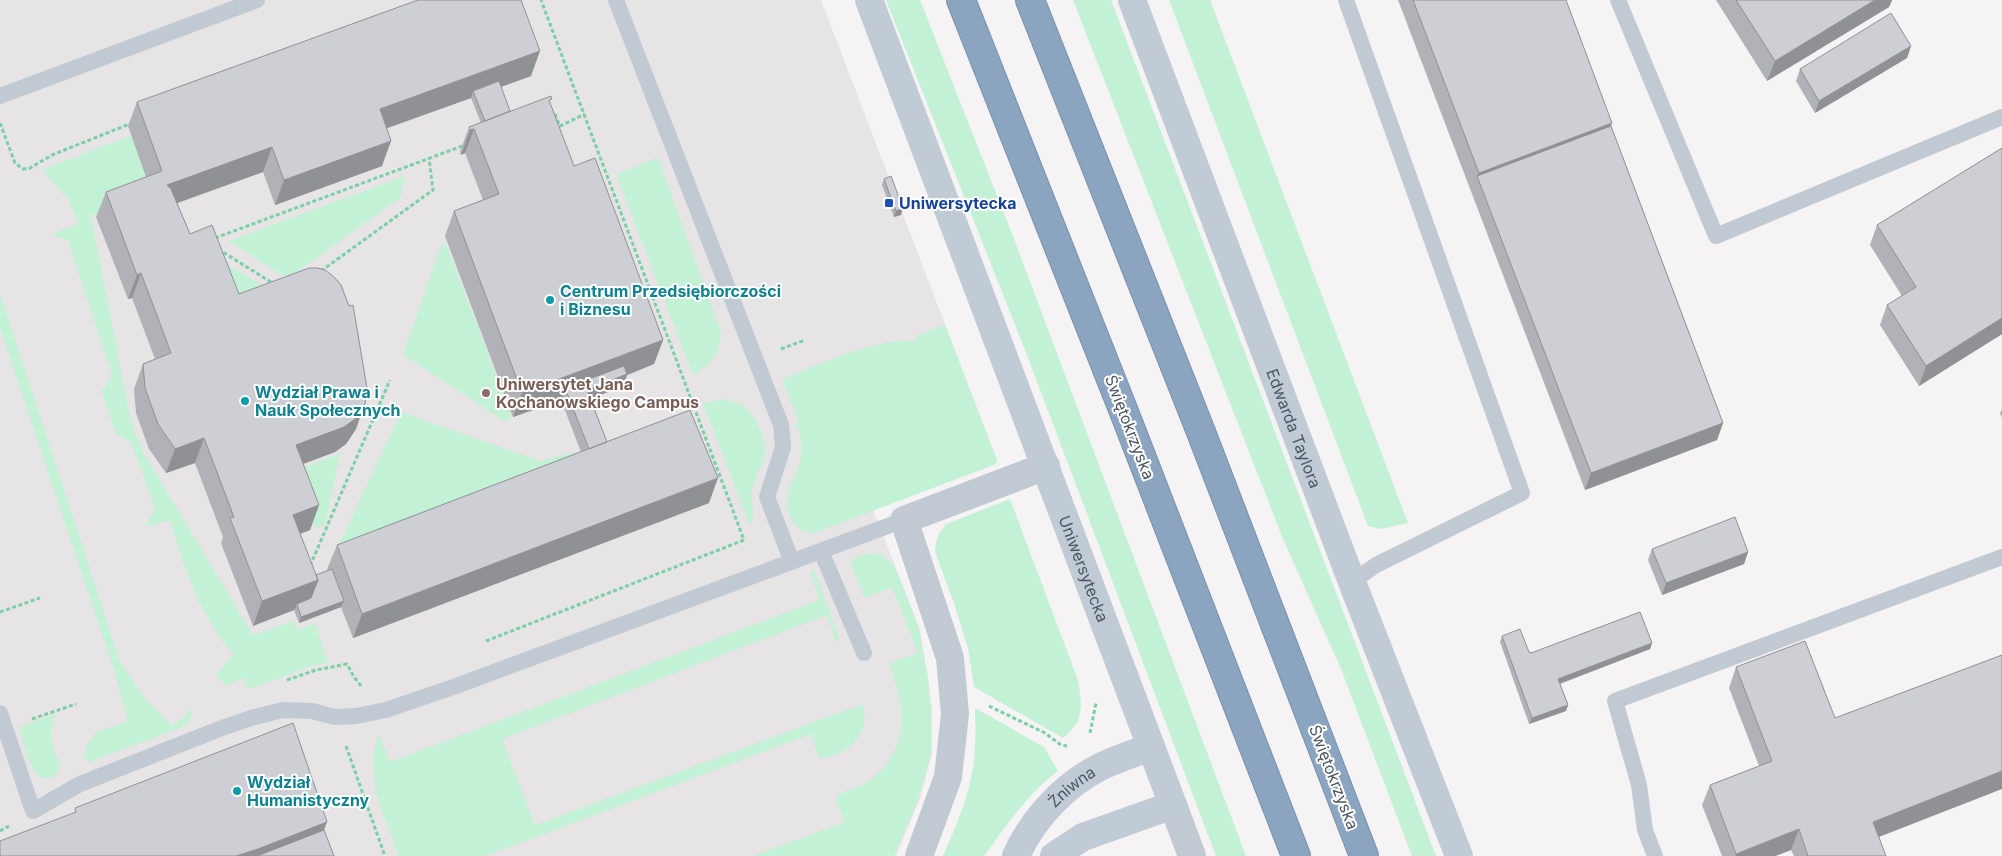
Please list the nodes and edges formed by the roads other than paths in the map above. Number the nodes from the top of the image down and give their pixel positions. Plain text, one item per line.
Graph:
1 (258, 0) edge
2 (616, 0) edge
3 (869, 0) edge
4 (961, 0) edge
5 (1030, 0) edge
6 (1132, 0) edge
7 (1346, 0) edge
8 (1618, 0) edge
9 (0, 96) edge
10 (2002, 117) edge
11 (1046, 466) junction
12 (904, 520) junction
13 (821, 551) junction
14 (2002, 557) edge
15 (792, 562) junction
16 (1352, 582) junction
17 (864, 653) dead end
18 (2, 721) edge
19 (1151, 747) junction
20 (1173, 805) junction
21 (919, 856) edge
22 (1016, 856) edge
23 (1054, 856) edge
24 (1192, 856) edge
25 (1296, 856) edge
26 (1364, 856) edge
27 (1458, 856) edge
28 (1655, 856) edge

1 - 9 lane
2 - 15 lane
3 - 11 street, Uniwersytecka
4 - 25 highway, Świętokrzyska
5 - 26 highway, Świętokrzyska
6 - 16 street, Edwarda Taylora
7 - 16 lane
8 - 10 lane
11 - 12 street
11 - 19 street, Uniwersytecka
12 - 13 lane
12 - 21 street
13 - 15 lane
13 - 17 lane
14 - 28 lane
15 - 18 lane
16 - 27 street, Edwarda Taylora
19 - 20 street, Uniwersytecka
19 - 22 street, Żniwna
20 - 23 street
20 - 24 street, Uniwersytecka

